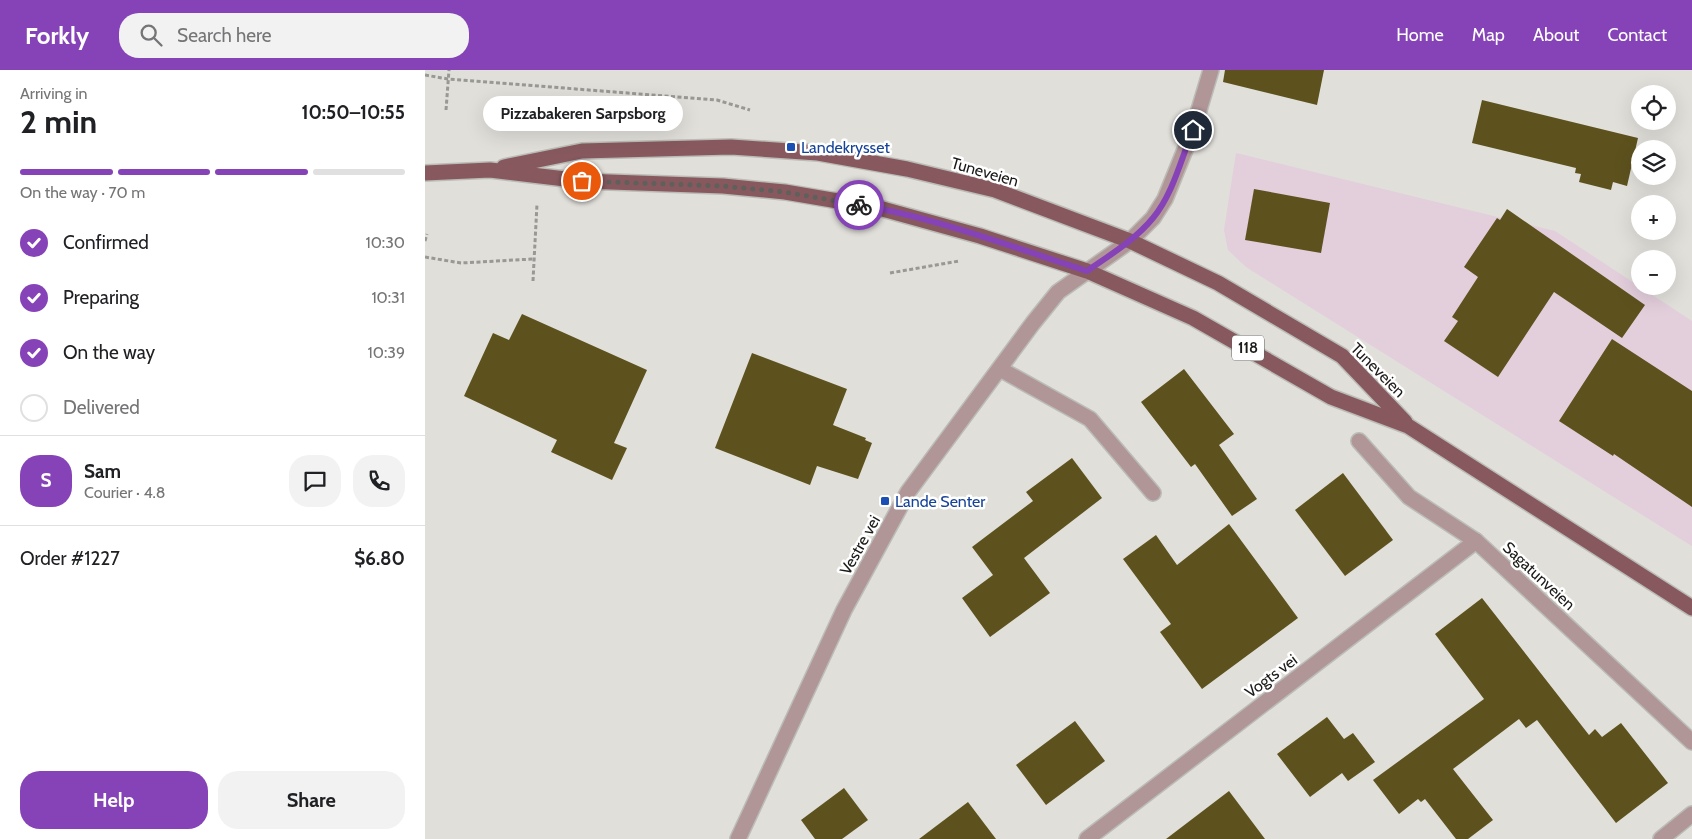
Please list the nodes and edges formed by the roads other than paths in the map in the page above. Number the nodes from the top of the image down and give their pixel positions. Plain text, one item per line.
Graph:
1 (1211, 70) edge
2 (490, 170) junction
3 (425, 173) edge
4 (1130, 241) junction
5 (1087, 271) junction
6 (1000, 369) junction
7 (1408, 426) junction
8 (1359, 441) dead end
9 (1153, 493) dead end
10 (1476, 541) junction
11 (1692, 608) edge
12 (1692, 742) edge
13 (1692, 814) edge
14 (738, 839) edge
15 (1087, 839) edge
16 (1661, 839) edge

1 - 4 street, Vestre vei
2 - 3 main road, Tuneveien / 118
2 - 4 main road, Tuneveien / 118
2 - 5 main road, Tuneveien / 118
4 - 5 street, Vestre vei
4 - 7 main road, Tuneveien / 118
5 - 6 street, Vestre vei
5 - 7 main road, Tuneveien / 118
6 - 9 street
6 - 14 street, Vestre vei
7 - 11 main road, Tuneveien / 118
8 - 10 street, Sagatunveien
10 - 12 street, Sagatunveien
10 - 15 street, Vogts vei
13 - 16 street

